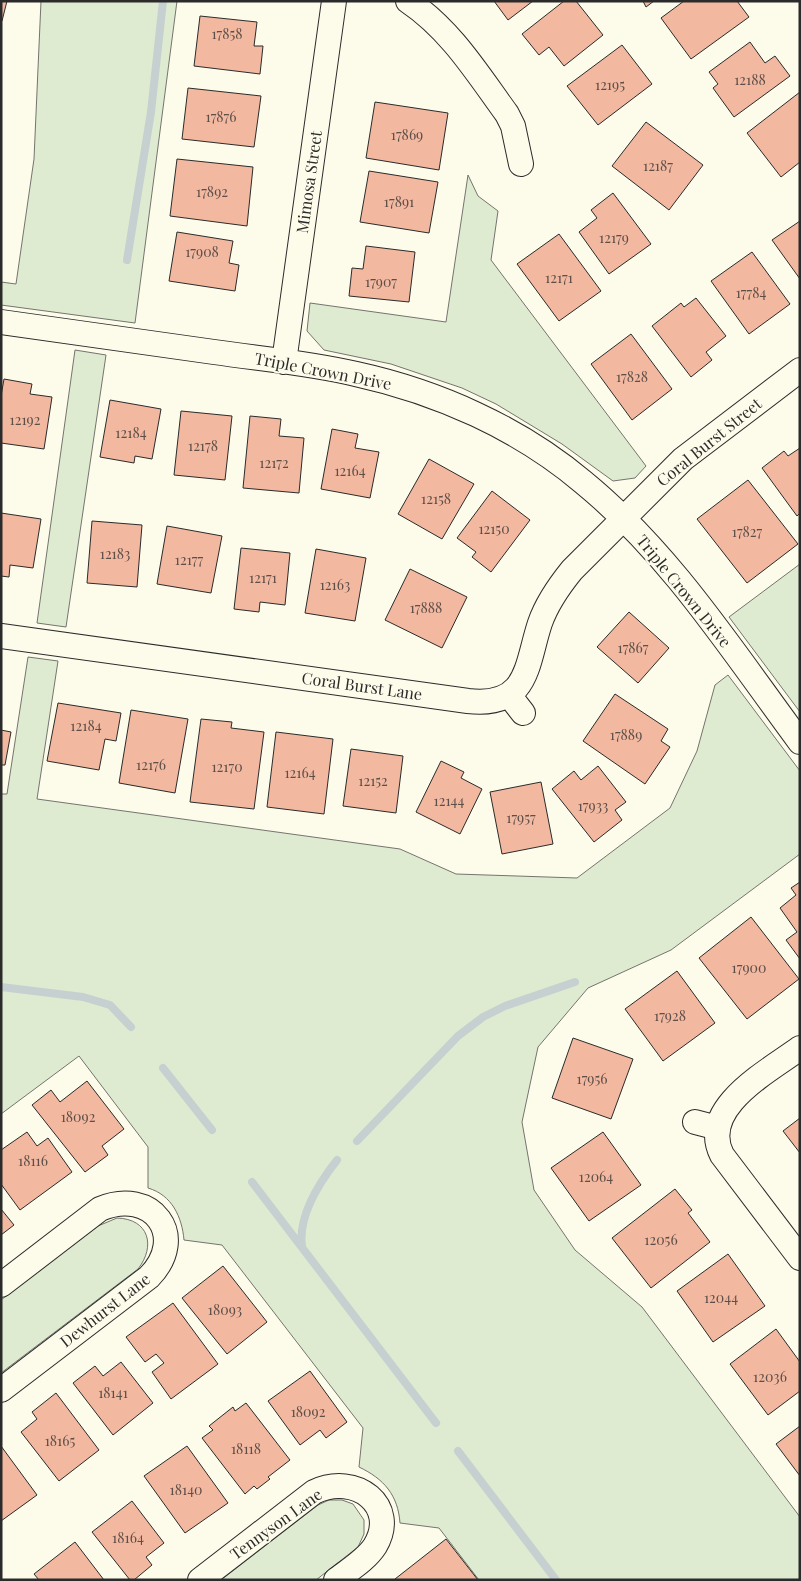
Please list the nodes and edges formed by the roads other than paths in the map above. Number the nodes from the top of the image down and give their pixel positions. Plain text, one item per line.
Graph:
1 (334, 1) edge
2 (408, 1) edge
3 (521, 164) dead end
4 (1, 322) edge
5 (284, 362) junction
6 (800, 370) edge
7 (622, 518) junction
8 (1, 636) edge
9 (800, 742) edge
10 (800, 1048) edge
11 (695, 1122) dead end
12 (718, 1128) junction
13 (800, 1258) edge
14 (1, 1286) edge
15 (1, 1390) edge
16 (200, 1580) edge
17 (336, 1580) edge

1 - 5 street, Mimosa Street
2 - 3 street
4 - 5 street, Triple Crown Drive
5 - 7 street, Triple Crown Drive
6 - 7 street, Coral Burst Street
7 - 8 street, Coral Burst Lane
7 - 9 street, Triple Crown Drive
10 - 12 street
11 - 12 street
12 - 13 street
14 - 15 street, Dewhurst Lane
16 - 17 street, Tennyson Lane

